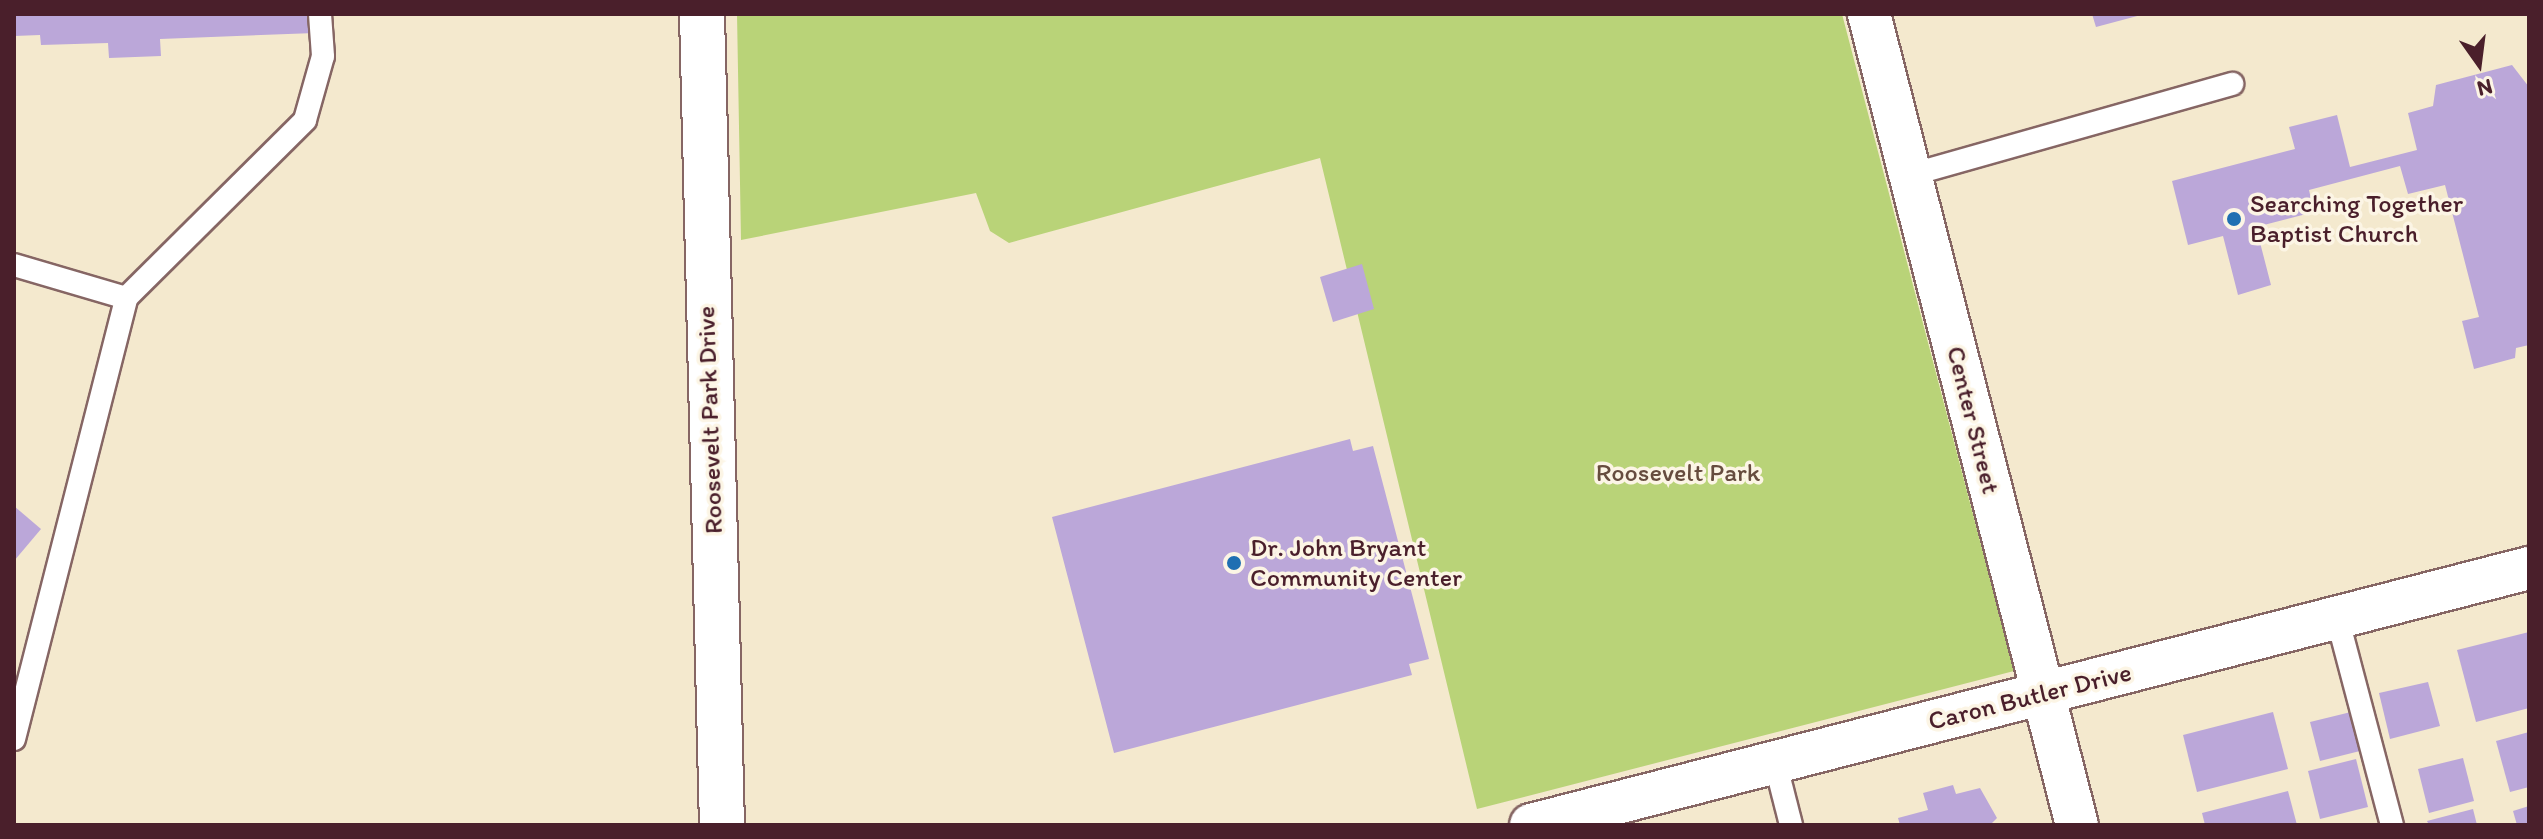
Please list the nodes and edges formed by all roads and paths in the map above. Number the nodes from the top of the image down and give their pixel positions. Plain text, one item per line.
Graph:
1 (320, 14) edge
2 (702, 14) edge
3 (1869, 14) edge
4 (2232, 84) dead end
5 (1910, 175) junction
6 (14, 265) edge
7 (126, 298) junction
8 (2529, 568) edge
9 (2337, 617) junction
10 (2044, 693) junction
11 (14, 739) edge
12 (1775, 762) junction
13 (722, 825) edge
14 (1531, 825) edge
15 (1791, 825) edge
16 (2077, 825) edge
17 (2392, 825) edge

1 - 7 lane
2 - 13 street, Roosevelt Park Drive
3 - 5 street, Center Street
4 - 5 lane
5 - 10 street, Center Street
6 - 7 lane
7 - 11 lane
8 - 9 street, Caron Butler Drive
9 - 10 street, Caron Butler Drive
9 - 17 lane
10 - 12 street, Caron Butler Drive
10 - 16 street, Center Street
12 - 14 street, Caron Butler Drive
12 - 15 lane

